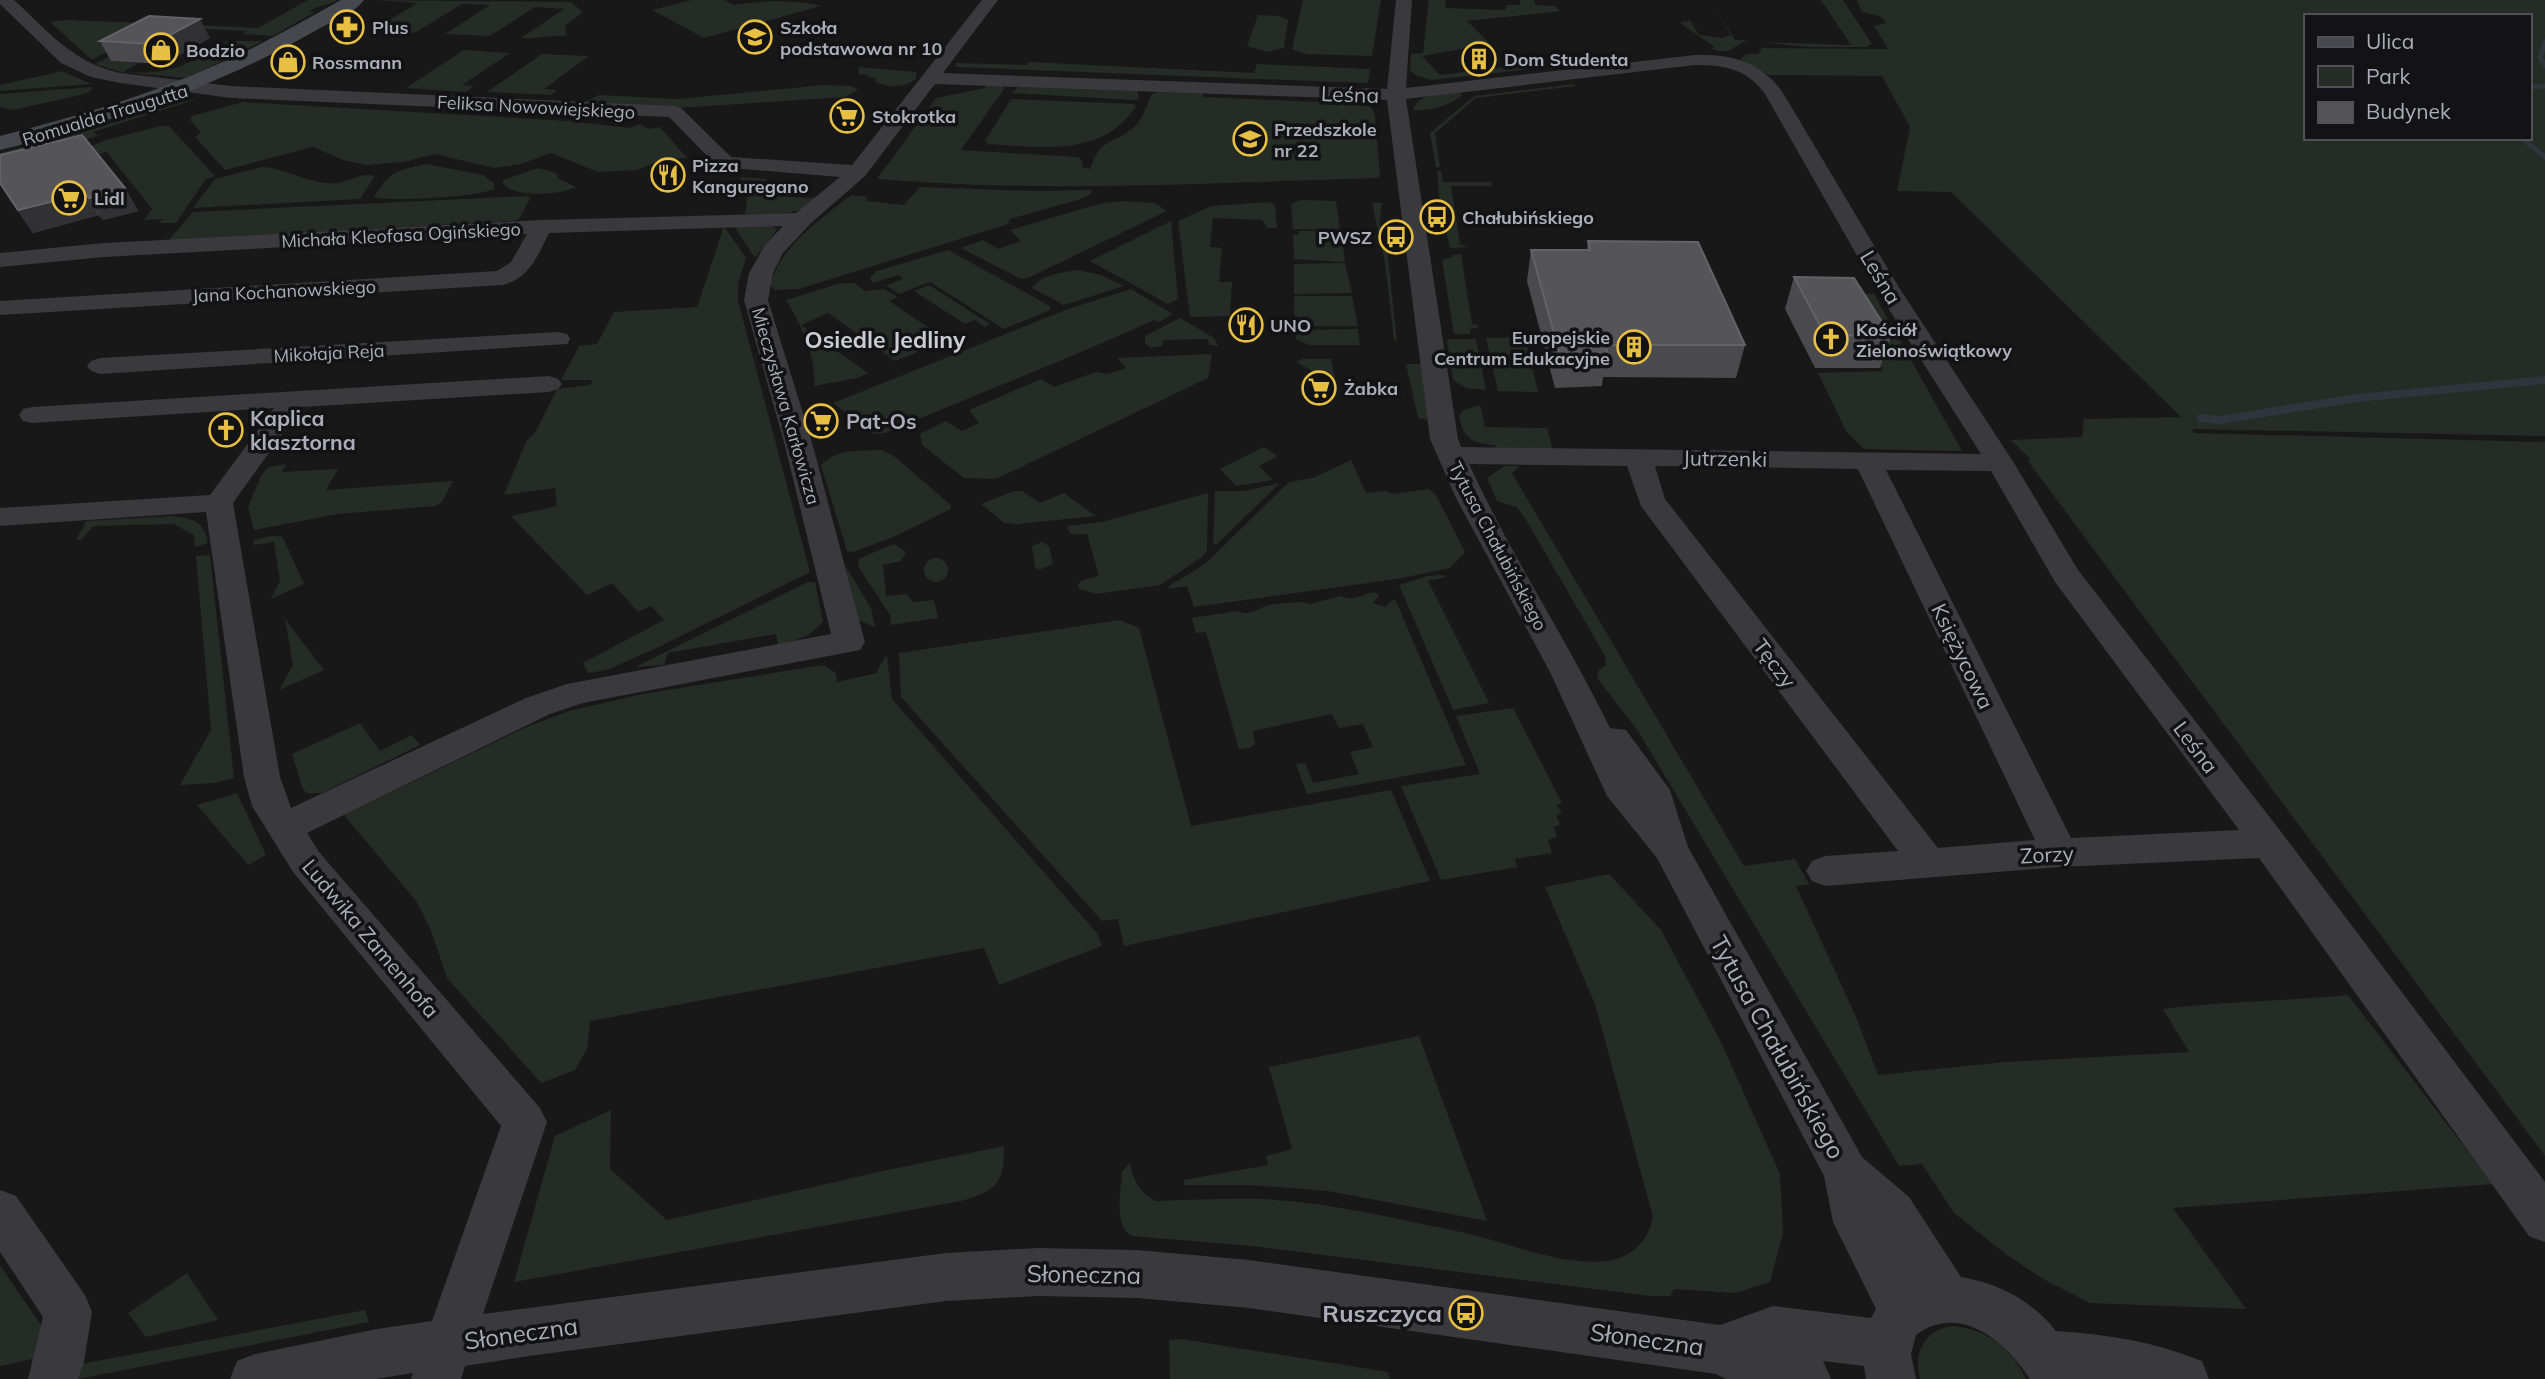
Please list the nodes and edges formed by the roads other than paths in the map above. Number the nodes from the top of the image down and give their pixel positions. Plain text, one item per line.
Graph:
1 (5, 0) edge
2 (355, 0) edge
3 (990, 0) edge
4 (1404, 0) edge
5 (932, 78) junction
6 (186, 88) junction
7 (1396, 95) junction
8 (0, 145) edge
9 (859, 172) junction
10 (802, 219) junction
11 (542, 228) junction
12 (0, 260) edge
13 (0, 307) edge
14 (558, 339) dead end
15 (472, 345) junction
16 (549, 384) dead end
17 (446, 390) junction
18 (292, 402) junction
19 (79, 414) junction
20 (32, 415) dead end
21 (1450, 455) junction
22 (1637, 457) junction
23 (1867, 459) junction
24 (2000, 463) junction
25 (219, 503) junction
26 (0, 517) edge
27 (283, 828) junction
28 (2269, 843) junction
29 (2060, 853) junction
30 (1927, 861) junction
31 (1825, 871) dead end
32 (0, 1212) edge
33 (2545, 1220) edge
34 (1907, 1333) edge
35 (1720, 1350) junction
36 (442, 1361) edge
37 (2051, 1367) edge
38 (53, 1379) edge
39 (255, 1379) edge
40 (1806, 1379) edge
41 (2184, 1379) edge

1 - 6 street, Feliksa Nowowiejskiego
2 - 6 main road, Romualda Traugutta
3 - 5 street, Mieczysława Karłowicza
4 - 7 street, Tytusa Chałubińskiego
5 - 7 street, Leśna
5 - 9 street, Mieczysława Karłowicza
6 - 8 main road, Romualda Traugutta
6 - 9 street, Feliksa Nowowiejskiego
7 - 21 street, Tytusa Chałubińskiego
7 - 24 street, Leśna
9 - 10 street, Mieczysława Karłowicza
10 - 11 street, Michała Kleofasa Ogińskiego
10 - 27 street, Mieczysława Karłowicza
11 - 12 street, Michała Kleofasa Ogińskiego
11 - 13 street, Jana Kochanowskiego
14 - 15 street, Mikołaja Reja
15 - 17 street
15 - 19 street, Mikołaja Reja
16 - 17 street
17 - 18 street
18 - 19 street
18 - 25 street
19 - 20 street
21 - 22 street, Jutrzenki
21 - 34 street, Tytusa Chałubińskiego
22 - 23 street, Jutrzenki
22 - 30 street, Tęczy
23 - 24 street, Jutrzenki
23 - 29 street, Księżycowa
24 - 28 street, Leśna
25 - 26 street
25 - 27 street, Ludwika Zamenhofa
27 - 36 street, Ludwika Zamenhofa
28 - 29 street, Zorzy
28 - 33 street, Leśna
29 - 30 street, Zorzy
30 - 31 street, Zorzy
32 - 38 street
34 - 35 street, Słoneczna
34 - 37 street, Słoneczna
35 - 36 street, Słoneczna
35 - 40 street, Słoneczna
36 - 39 street, Słoneczna
37 - 41 street

